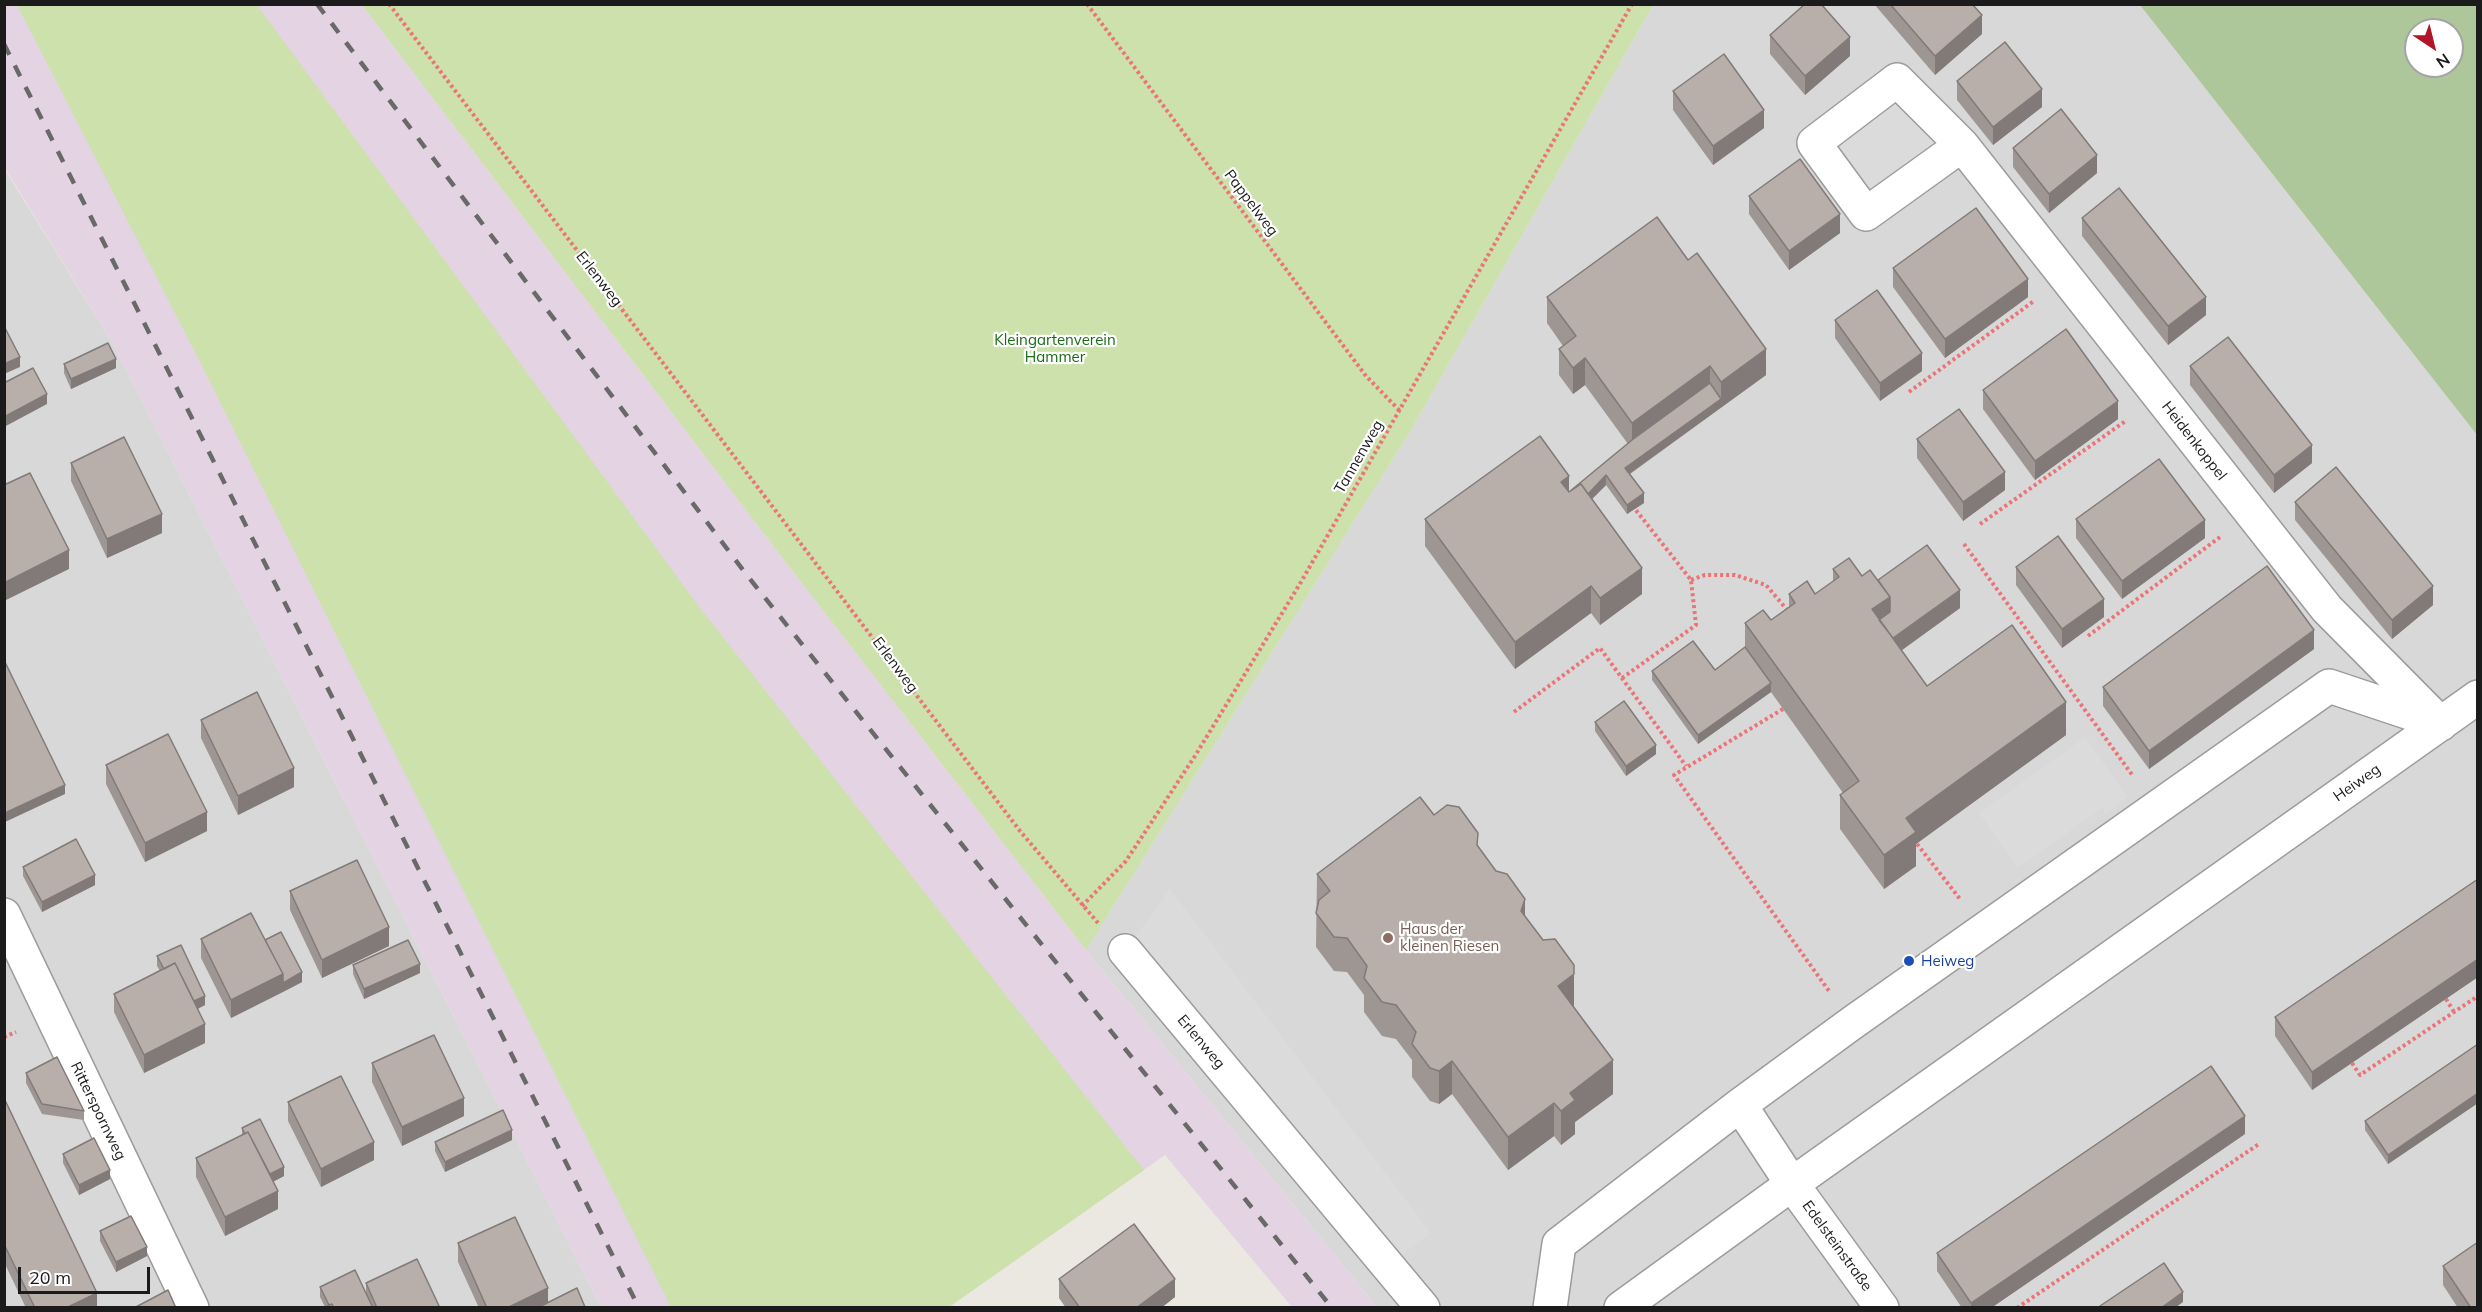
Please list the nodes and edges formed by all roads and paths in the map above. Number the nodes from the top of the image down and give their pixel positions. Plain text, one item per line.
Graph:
1 (389, 4) edge
2 (1087, 4) edge
3 (1632, 4) edge
4 (1962, 145) dead end
5 (2066, 278) junction
6 (1909, 392) dead end
7 (2160, 397) junction
8 (1400, 411) junction
9 (1635, 509) edge
10 (2252, 514) junction
11 (1980, 524) dead end
12 (1964, 544) dead end
13 (1691, 580) junction
14 (1789, 612) edge
15 (2088, 636) dead end
16 (1622, 678) junction
17 (2475, 705) edge
18 (1783, 710) edge
19 (1514, 712) dead end
20 (2441, 724) junction
21 (1686, 766) junction
22 (2157, 808) junction
23 (1917, 844) edge
24 (1082, 906) junction
25 (4, 915) edge
26 (1985, 930) junction
27 (1125, 951) joint
28 (2478, 996) edge
29 (2446, 999) edge
30 (2454, 1012) junction
31 (1852, 1023) junction
32 (2352, 1063) edge
33 (1740, 1105) junction
34 (2259, 1144) dead end
35 (1792, 1184) junction
36 (192, 1308) edge
37 (1423, 1308) edge
38 (1550, 1308) edge
39 (1622, 1308) edge
40 (1882, 1308) edge
41 (2017, 1308) edge

1 - 24 path, Erlenweg
2 - 8 path, Pappelweg
3 - 8 path, Tannenweg
4 - 5 street, Heidenkoppel
5 - 6 path
5 - 7 street, Heidenkoppel
7 - 10 street, Heidenkoppel
7 - 11 path
8 - 24 path, Tannenweg
9 - 13 path
10 - 15 path
10 - 20 street, Heidenkoppel
12 - 22 path
13 - 14 path
13 - 16 path
16 - 19 path
16 - 21 path
17 - 20 street, Heiweg
18 - 21 path
20 - 22 street
20 - 35 street, Heiweg
21 - 31 path
22 - 26 street
23 - 26 path
24 - 27 path, Erlenweg
25 - 36 street, Ritterspornweg
26 - 31 street
27 - 37 street, Erlenweg
28 - 30 path
29 - 30 path
30 - 32 path
31 - 33 street
33 - 35 street, Edelsteinstraße
33 - 38 street
34 - 41 path
35 - 39 street, Heiweg
35 - 40 street, Edelsteinstraße

